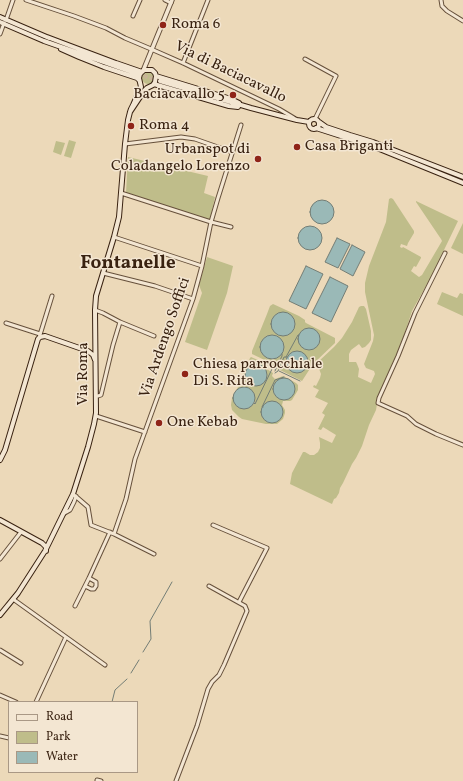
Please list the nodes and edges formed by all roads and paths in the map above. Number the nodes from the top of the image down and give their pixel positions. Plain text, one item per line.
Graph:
1 (13, 0) edge
2 (26, 0) edge
3 (140, 0) edge
4 (164, 0) edge
5 (208, 0) edge
6 (441, 0) edge
7 (171, 1) edge
8 (133, 16) dead end
9 (0, 17) edge
10 (3, 21) edge
11 (463, 21) edge
12 (0, 34) edge
13 (46, 39) junction
14 (151, 49) junction
15 (305, 59) dead end
16 (147, 61) junction
17 (183, 63) junction
18 (150, 70) junction
19 (142, 71) junction
20 (138, 74) tunnel mouth
21 (156, 76) junction
22 (140, 81) junction
23 (160, 81) tunnel mouth
24 (154, 84) junction
25 (150, 86) junction
26 (251, 108) junction
27 (130, 112) junction
28 (297, 120) junction
29 (317, 120) junction
30 (309, 122) junction
31 (241, 125) dead end
32 (316, 128) junction
33 (125, 144) junction
34 (232, 152) junction
35 (463, 178) edge
36 (463, 183) edge
37 (121, 193) junction
38 (211, 222) junction
39 (231, 227) dead end
40 (114, 237) junction
41 (445, 253) dead end
42 (202, 266) junction
43 (103, 272) junction
44 (52, 296) dead end
45 (193, 299) junction
46 (95, 310) junction
47 (120, 322) junction
48 (6, 323) dead end
49 (42, 329) junction
50 (40, 334) junction
51 (45, 336) junction
52 (154, 336) dead end
53 (38, 339) junction
54 (96, 342) junction
55 (88, 351) junction
56 (96, 364) junction
57 (96, 396) junction
58 (96, 416) junction
59 (145, 432) junction
60 (463, 445) edge
61 (0, 460) edge
62 (74, 495) junction
63 (0, 520) edge
64 (213, 525) dead end
65 (21, 532) junction
66 (110, 532) junction
67 (114, 534) junction
68 (51, 540) junction
69 (42, 543) junction
70 (46, 551) junction
71 (154, 554) dead end
72 (0, 559) edge
73 (89, 578) junction
74 (85, 586) junction
75 (209, 586) dead end
76 (13, 599) junction
77 (239, 602) junction
78 (75, 606) dead end
79 (0, 615) edge
80 (66, 637) junction
81 (0, 650) edge
82 (21, 663) dead end
83 (105, 665) dead end
84 (0, 695) edge
85 (14, 701) edge
86 (36, 701) edge
87 (176, 781) edge

1 - 10 street
2 - 14 street, Via di Baciacavallo
3 - 8 street
4 - 7 street
5 - 17 street
6 - 11 street
7 - 14 street, Via Roma
9 - 10 main road
10 - 12 street
10 - 13 main road
13 - 19 main road
13 - 20 main road
13 - 22 main road
14 - 16 street, Via Roma
14 - 17 street, Via di Baciacavallo
15 - 29 street
16 - 18 street
16 - 19 street, Via Roma
17 - 28 street, Via di Baciacavallo
18 - 19 main road
18 - 21 main road
19 - 22 main road, Via Roma
21 - 24 main road
21 - 26 main road
22 - 25 main road
22 - 27 main road, Via Roma
23 - 26 main road
24 - 25 main road, Via Roma
24 - 26 main road
25 - 27 main road, Via Roma
26 - 28 main road, Via di Baciacavallo
27 - 33 main road, Via Roma
28 - 30 main road, Via di Baciacavallo
29 - 30 main road
29 - 32 main road
29 - 35 main road
30 - 32 main road
31 - 34 street, Via Ardengo Soffici
32 - 36 main road
33 - 34 street
33 - 37 main road, Via Roma
34 - 38 street, Via Ardengo Soffici
37 - 38 street
37 - 40 main road, Via Roma
38 - 39 street
38 - 42 street, Via Ardengo Soffici
40 - 42 street
40 - 43 main road, Via Roma
41 - 60 street
42 - 45 street, Via Ardengo Soffici
43 - 45 street
43 - 46 main road, Via Roma
44 - 49 street
45 - 59 street, Via Ardengo Soffici
46 - 47 street
46 - 54 main road, Via Roma
47 - 52 street
47 - 57 street
48 - 50 street
49 - 50 street
49 - 51 street
50 - 53 street
51 - 53 main road
51 - 55 main road
53 - 61 main road
54 - 55 main road
54 - 56 main road, Via Roma
55 - 56 main road
56 - 57 main road, Via Roma
57 - 58 main road, Via Roma
58 - 59 street
58 - 62 main road, Via Roma
59 - 67 street, Via Ardengo Soffici
62 - 66 street
62 - 68 main road, Via Roma
63 - 65 main road
64 - 77 street
65 - 69 main road
65 - 72 street
66 - 67 street
66 - 73 street
67 - 71 street
68 - 69 main road
68 - 70 main road, Via Roma
69 - 70 main road
70 - 76 main road, Via Roma
73 - 74 street
73 - 74 street
74 - 78 street
75 - 77 street
76 - 79 main road, Via Roma
76 - 80 street
77 - 87 street
80 - 83 street
80 - 86 street
81 - 82 street
84 - 85 street

